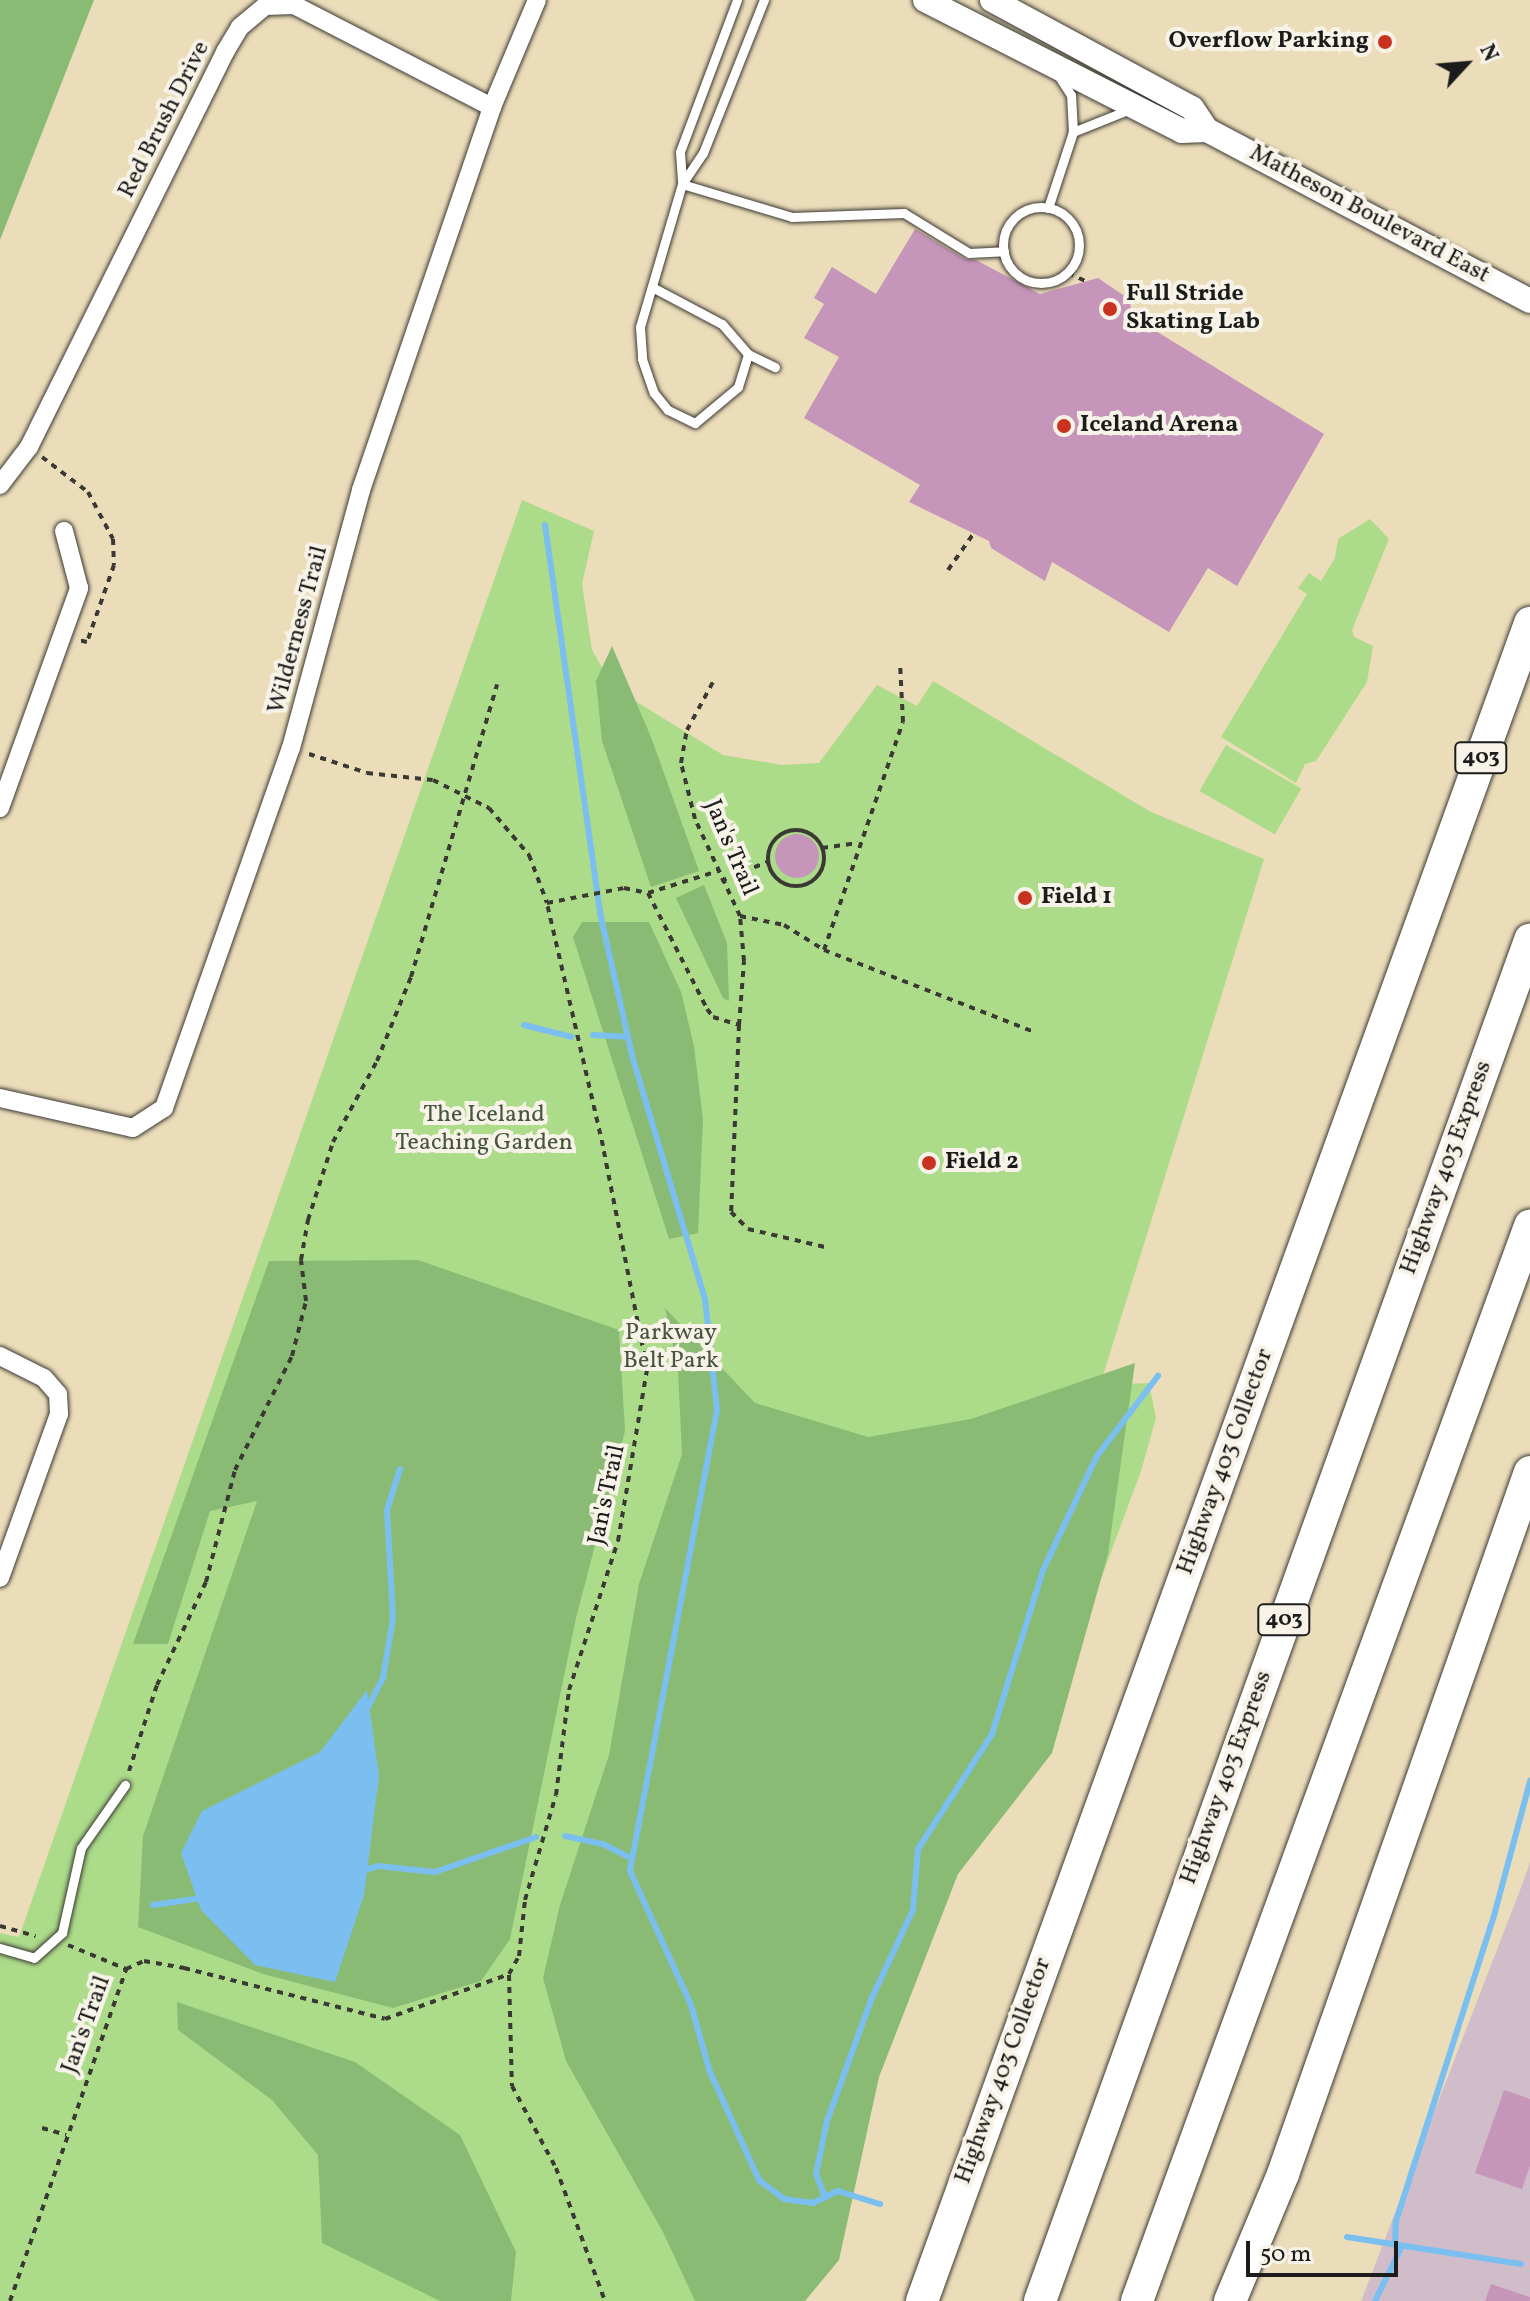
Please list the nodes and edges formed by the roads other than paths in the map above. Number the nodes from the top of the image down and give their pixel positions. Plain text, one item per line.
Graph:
1 (537, 0) edge
2 (737, 0) edge
3 (764, 0) edge
4 (925, 0) edge
5 (992, 0) edge
6 (1054, 69) junction
7 (492, 107) junction
8 (1134, 108) junction
9 (1207, 130) junction
10 (1073, 132) junction
11 (682, 184) junction
12 (1048, 208) junction
13 (1004, 251) junction
14 (652, 287) junction
15 (1530, 301) edge
16 (748, 354) junction
17 (775, 367) dead end
18 (0, 485) edge
19 (64, 531) dead end
20 (1530, 623) edge
21 (0, 808) edge
22 (1530, 940) edge
23 (0, 1098) edge
24 (1530, 1226) edge
25 (0, 1356) edge
26 (1530, 1472) edge
27 (0, 1578) edge
28 (125, 1785) road end
29 (0, 1948) edge
30 (1283, 2174) junction
31 (922, 2292) edge
32 (1040, 2301) edge
33 (1137, 2301) edge
34 (1230, 2301) edge
35 (1237, 2301) edge

1 - 7 street, Wilderness Trail
2 - 11 lane
3 - 11 lane
4 - 6 street, Matheson Boulevard East
5 - 9 street, Matheson Boulevard East
6 - 8 street, Matheson Boulevard East
6 - 10 lane
7 - 18 street, Red Brush Drive
7 - 23 street, Wilderness Trail
8 - 9 street, Matheson Boulevard East
8 - 10 lane
9 - 15 street, Matheson Boulevard East
10 - 12 lane
11 - 13 lane
11 - 14 lane
12 - 13 lane
12 - 13 lane
14 - 16 lane
14 - 16 lane
16 - 17 lane
19 - 21 street
20 - 31 highway, Highway 403 Collector / 403
22 - 32 highway, Highway 403 Express / 403
24 - 33 highway
25 - 27 street
26 - 30 highway
28 - 29 lane
30 - 34 highway
30 - 35 highway

